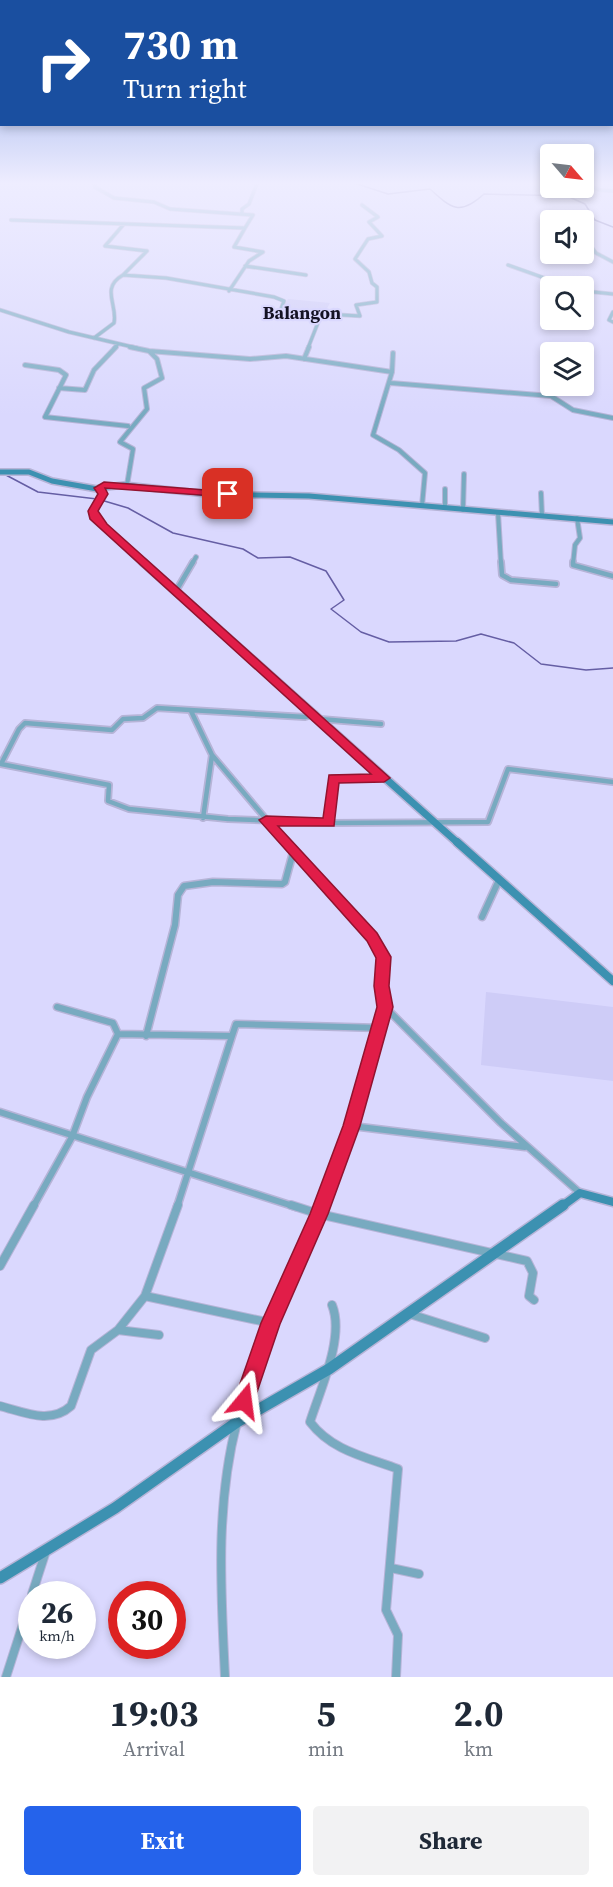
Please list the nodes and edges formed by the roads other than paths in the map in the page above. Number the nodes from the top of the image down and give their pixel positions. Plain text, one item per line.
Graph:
1 (139, 259) edge
2 (253, 259) edge
3 (355, 259) edge
4 (508, 265) dead end
5 (244, 266) junction
6 (123, 275) junction
7 (306, 275) dead end
8 (540, 276) edge
9 (229, 291) junction
10 (594, 292) edge
11 (613, 294) edge
12 (0, 310) edge
13 (613, 312) edge
14 (321, 315) junction
15 (613, 322) edge
16 (93, 338) junction
17 (118, 344) junction
18 (149, 351) junction
19 (393, 353) dead end
20 (304, 359) junction
21 (25, 366) dead end
22 (392, 372) junction
23 (391, 383) junction
24 (59, 388) junction
25 (613, 418) edge
26 (128, 426) junction
27 (0, 472) edge
28 (464, 474) dead end
29 (127, 485) junction
30 (99, 488) junction
31 (446, 489) dead end
32 (541, 493) dead end
33 (422, 506) junction
34 (445, 508) junction
35 (463, 510) junction
36 (498, 513) junction
37 (543, 516) junction
38 (577, 518) junction
39 (613, 522) edge
40 (196, 557) dead end
41 (613, 576) edge
42 (556, 584) dead end
43 (176, 591) junction
44 (191, 711) junction
45 (317, 716) junction
46 (381, 724) dead end
47 (212, 755) junction
48 (1, 764) edge
49 (384, 778) junction
50 (613, 782) edge
51 (204, 818) junction
52 (266, 820) junction
53 (433, 822) junction
54 (330, 823) junction
55 (294, 849) junction
56 (498, 880) junction
57 (482, 918) dead end
58 (613, 980) edge
59 (57, 1007) dead end
60 (385, 1007) junction
61 (381, 1028) junction
62 (118, 1034) junction
63 (146, 1036) junction
64 (232, 1036) junction
65 (0, 1112) edge
66 (352, 1126) junction
67 (72, 1137) junction
68 (526, 1147) junction
69 (189, 1174) junction
70 (580, 1193) junction
71 (613, 1202) edge
72 (319, 1214) junction
73 (494, 1255) junction
74 (0, 1266) edge
75 (145, 1296) junction
76 (534, 1300) dead end
77 (332, 1305) dead end
78 (408, 1314) junction
79 (271, 1323) junction
80 (118, 1330) junction
81 (159, 1335) dead end
82 (485, 1338) dead end
83 (329, 1369) junction
84 (0, 1406) edge
85 (237, 1422) junction
86 (45, 1552) junction
87 (391, 1568) junction
88 (419, 1574) dead end
89 (0, 1578) edge
90 (36, 1581) edge
91 (18, 1639) edge
92 (6, 1677) edge
93 (225, 1677) edge
94 (396, 1677) edge

1 - 6 street
2 - 5 street
3 - 14 street
4 - 8 street
5 - 7 street
5 - 9 street
6 - 9 street
6 - 16 street
9 - 14 street
10 - 11 street
12 - 16 street
13 - 15 street
14 - 20 street
16 - 17 street
17 - 18 street
17 - 24 street
18 - 20 street
18 - 26 street
19 - 22 street
20 - 22 street
21 - 24 street
22 - 23 street
23 - 25 street
23 - 33 street
24 - 26 street
26 - 29 street
27 - 30 street
28 - 35 street
29 - 30 street
29 - 33 street
30 - 43 street
31 - 34 street
32 - 37 street
33 - 34 street
34 - 35 street
35 - 36 street
36 - 37 street
36 - 42 street
37 - 38 street
38 - 39 street
38 - 41 street
40 - 43 street
43 - 45 street
44 - 45 street
44 - 47 street
44 - 48 street
45 - 46 street
45 - 49 street
47 - 51 street
47 - 52 street
48 - 51 street
49 - 53 street
49 - 54 street
50 - 53 street
51 - 52 street
52 - 54 street
52 - 55 street
53 - 54 street
53 - 56 street
55 - 60 street
55 - 63 street
56 - 57 street
56 - 58 street
59 - 62 street
60 - 61 street
60 - 68 street
61 - 64 street
61 - 66 street
62 - 63 street
62 - 67 street
63 - 64 street
64 - 69 street
65 - 67 street
66 - 68 street
66 - 72 street
67 - 69 street
67 - 74 street
68 - 70 street
69 - 72 street
69 - 75 street
70 - 71 street
70 - 73 street
72 - 73 street
72 - 79 street
73 - 76 street
73 - 78 street
75 - 79 street
75 - 80 street
77 - 83 street
78 - 82 street
78 - 83 street
79 - 85 street
80 - 81 street
80 - 84 street
83 - 85 street
83 - 87 street
85 - 86 street
85 - 93 street
86 - 89 street
86 - 90 street
87 - 88 street
87 - 94 street
91 - 92 street

